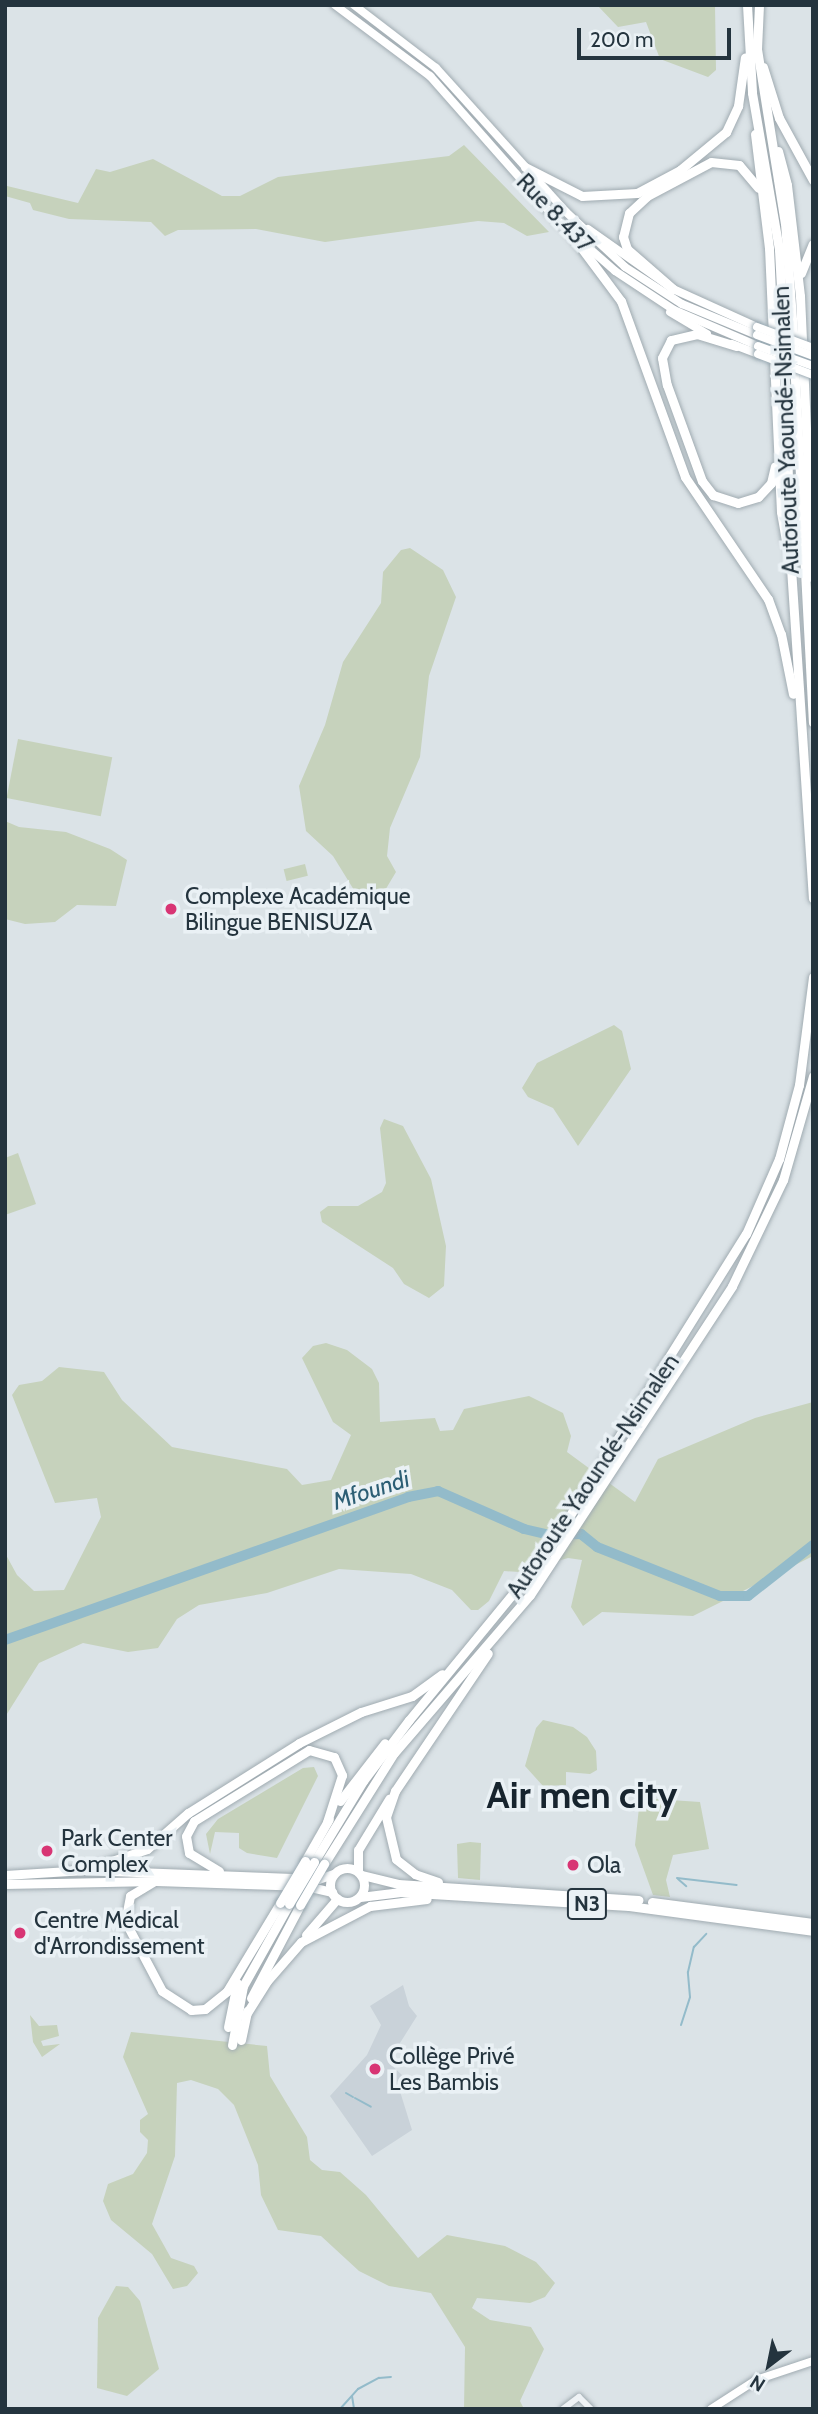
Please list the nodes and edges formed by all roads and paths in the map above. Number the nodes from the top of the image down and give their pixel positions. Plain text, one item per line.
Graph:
1 (335, 5) edge
2 (354, 5) edge
3 (747, 5) edge
4 (759, 5) edge
5 (747, 44) junction
6 (757, 49) junction
7 (757, 93) junction
8 (525, 167) junction
9 (813, 180) edge
10 (764, 208) junction
11 (565, 211) junction
12 (568, 230) junction
13 (813, 244) edge
14 (673, 289) junction
15 (645, 293) junction
16 (800, 296) junction
17 (757, 331) junction
18 (736, 346) junction
19 (813, 348) edge
20 (758, 350) junction
21 (813, 356) edge
22 (813, 366) edge
23 (813, 375) edge
24 (777, 406) junction
25 (812, 532) edge
26 (791, 568) junction
27 (813, 578) edge
28 (813, 593) edge
29 (809, 648) junction
30 (813, 723) edge
31 (800, 729) junction
32 (813, 898) edge
33 (813, 976) edge
34 (813, 1076) edge
35 (530, 1595) junction
36 (482, 1635) junction
37 (409, 1720) junction
38 (395, 1791) junction
39 (327, 1822) junction
40 (314, 1862) junction
41 (85, 1870) junction
42 (360, 1873) junction
43 (333, 1874) junction
44 (5, 1875) edge
45 (230, 1875) junction
46 (156, 1881) junction
47 (5, 1884) edge
48 (481, 1893) junction
49 (335, 1896) junction
50 (360, 1897) junction
51 (285, 1904) junction
52 (813, 1923) edge
53 (813, 1931) edge
54 (259, 1938) junction
55 (301, 1942) junction
56 (246, 2016) junction
57 (236, 2043) junction
58 (813, 2361) edge
59 (563, 2409) edge
60 (591, 2409) edge
61 (711, 2409) edge

1 - 12 main road, Rue 8.437
2 - 8 main road, Rue 8.437
3 - 5 highway, Autoroute Yaoundé-Nsimalen
4 - 6 highway, Autoroute Yaoundé-Nsimalen
5 - 7 highway, Autoroute Yaoundé-Nsimalen
5 - 8 highway
6 - 7 highway, Autoroute Yaoundé-Nsimalen
6 - 9 highway
7 - 10 highway
7 - 16 highway
7 - 26 highway, Autoroute Yaoundé-Nsimalen
7 - 29 highway, Autoroute Yaoundé-Nsimalen
8 - 11 main road, Rue 8.437
10 - 14 highway
10 - 24 highway
11 - 14 main road
11 - 17 main road, Rue 8.437
12 - 15 main road, Rue 8.437
12 - 31 highway
13 - 16 highway
14 - 17 main road
15 - 18 main road
15 - 20 main road, Rue 8.437
16 - 25 highway
17 - 19 main road, bridge
17 - 21 main road, Rue 8.437, bridge
18 - 20 main road
18 - 24 highway
20 - 22 main road, Rue 8.437, bridge
20 - 23 main road, bridge
24 - 26 highway
25 - 27 highway
26 - 31 highway, Autoroute Yaoundé-Nsimalen
28 - 29 highway
29 - 30 highway, Autoroute Yaoundé-Nsimalen
31 - 32 highway, Autoroute Yaoundé-Nsimalen
33 - 36 highway, Autoroute Yaoundé-Nsimalen
34 - 35 highway, Autoroute Yaoundé-Nsimalen
35 - 38 highway
35 - 40 highway, Autoroute Yaoundé-Nsimalen
36 - 37 highway, Autoroute Yaoundé-Nsimalen
36 - 41 highway
37 - 39 highway
37 - 40 highway, Autoroute Yaoundé-Nsimalen
38 - 42 highway
38 - 48 highway
39 - 40 highway
39 - 45 highway
40 - 51 highway, Autoroute Yaoundé-Nsimalen, bridge
40 - 56 highway, Autoroute Yaoundé-Nsimalen, bridge
41 - 44 highway, N3
41 - 45 highway, N3
42 - 43 highway, N3
42 - 48 highway, N3
42 - 50 highway
43 - 45 highway, N3
43 - 49 highway
46 - 47 highway, N3
46 - 49 highway, N3
46 - 54 highway
48 - 50 highway, N3
48 - 52 highway, N3
48 - 53 highway, N3
48 - 55 highway
49 - 50 highway, N3
49 - 55 highway
51 - 54 highway
51 - 57 highway, Autoroute Yaoundé-Nsimalen
54 - 57 highway
55 - 56 highway
56 - 57 highway, Autoroute Yaoundé-Nsimalen
58 - 61 main road
59 - 60 street

